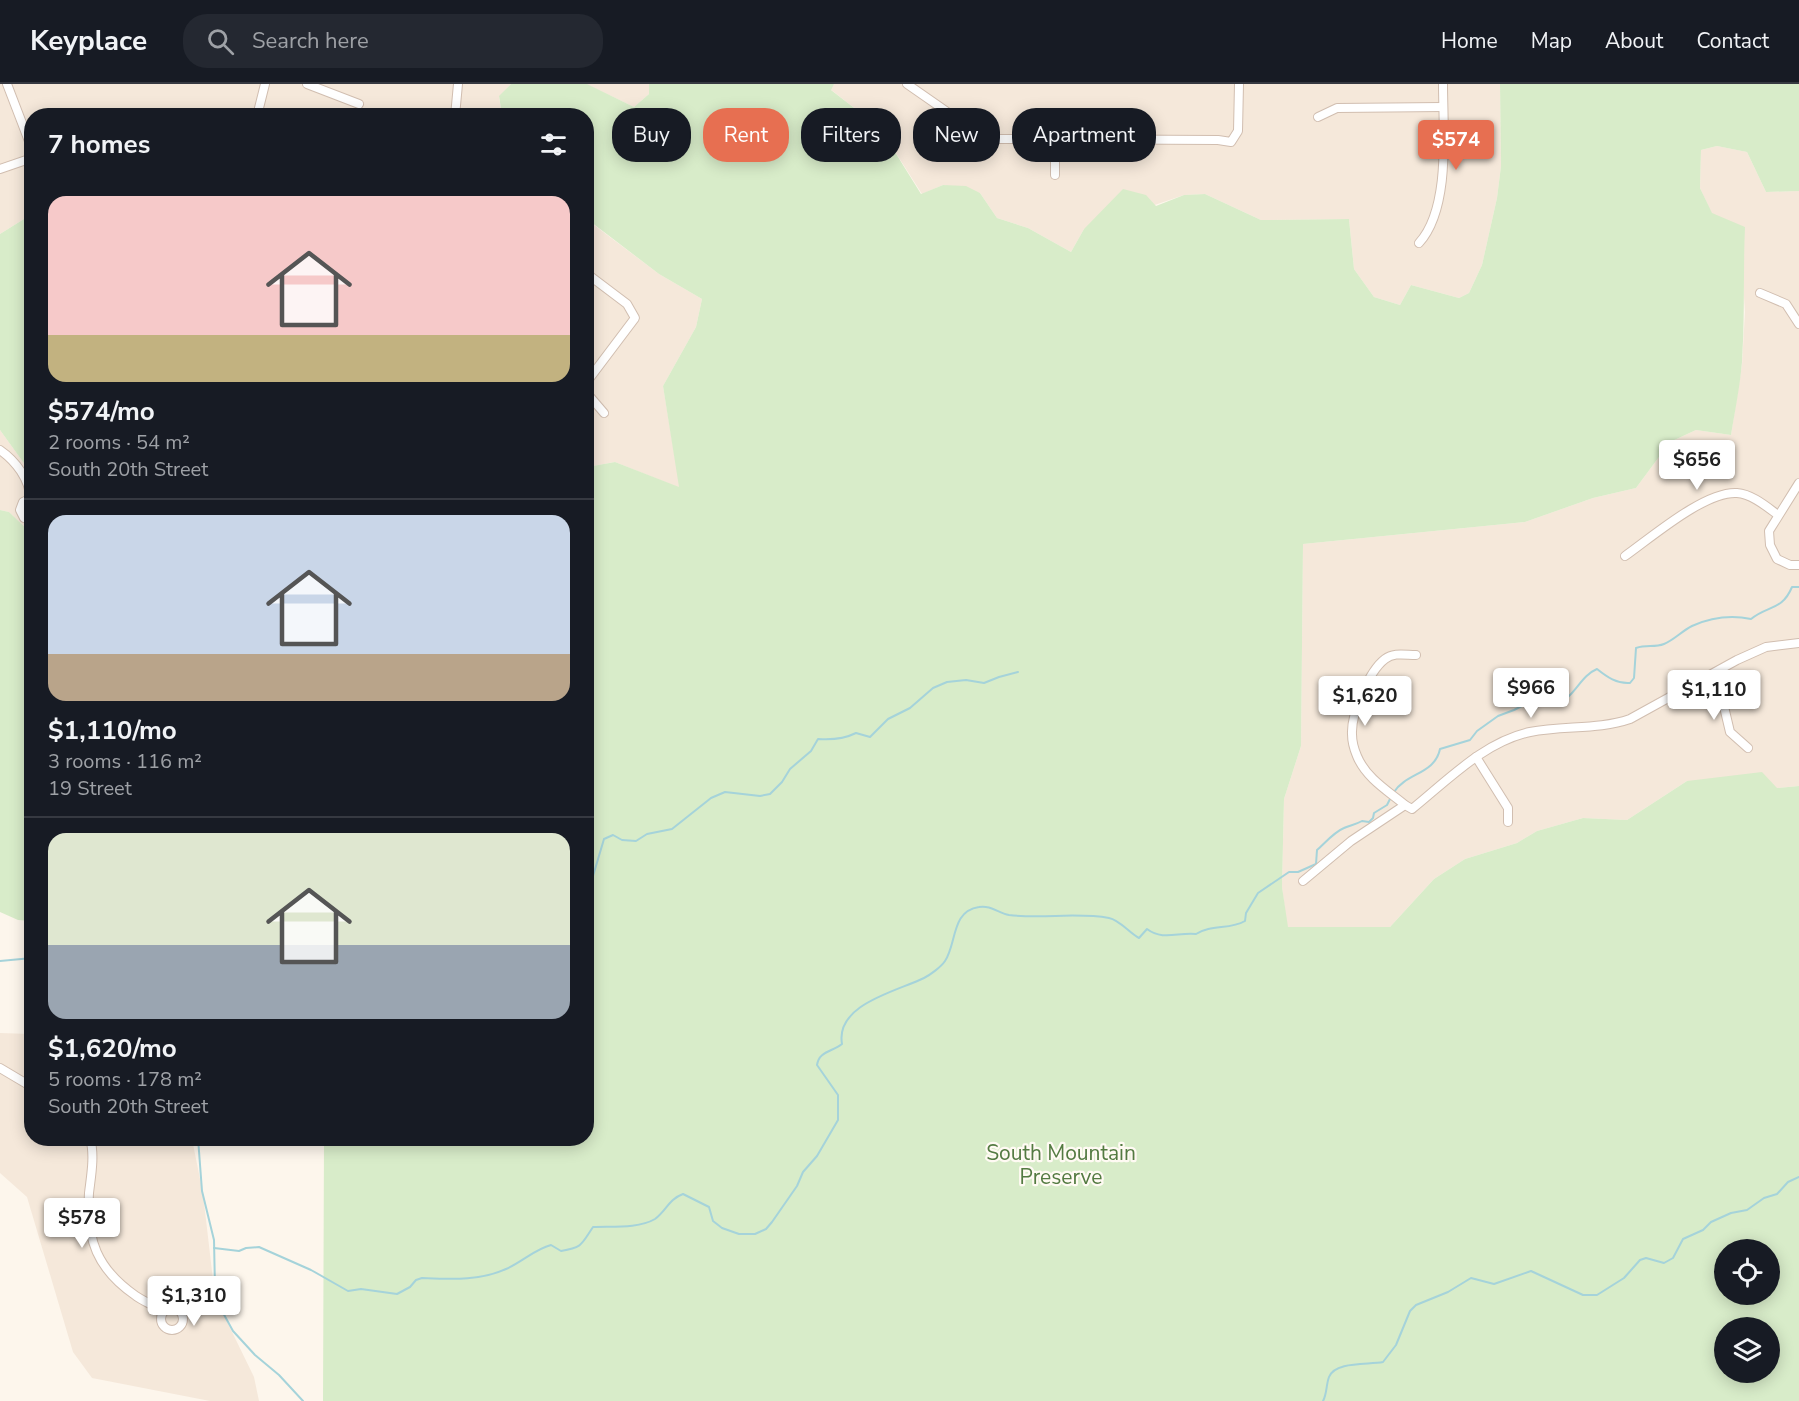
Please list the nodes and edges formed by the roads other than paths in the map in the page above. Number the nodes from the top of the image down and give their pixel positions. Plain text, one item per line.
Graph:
1 (7, 84) edge
2 (265, 84) edge
3 (307, 84) edge
4 (458, 84) edge
5 (907, 84) edge
6 (1239, 84) edge
7 (1443, 84) edge
8 (359, 104) dead end
9 (1443, 107) junction
10 (258, 108) edge
11 (456, 108) edge
12 (1318, 117) dead end
13 (24, 128) edge
14 (1012, 140) edge
15 (1156, 140) edge
16 (24, 161) edge
17 (1055, 162) edge
18 (0, 169) edge
19 (1055, 175) dead end
20 (1419, 243) dead end
21 (594, 279) edge
22 (1760, 293) dead end
23 (1799, 324) edge
24 (594, 372) edge
25 (594, 401) edge
26 (604, 413) dead end
27 (0, 450) edge
28 (24, 476) edge
29 (1799, 483) edge
30 (24, 502) edge
31 (1778, 514) junction
32 (24, 518) edge
33 (1625, 556) dead end
34 (1799, 565) edge
35 (1799, 642) edge
36 (1416, 656) dead end
37 (1716, 673) junction
38 (1748, 748) dead end
39 (1476, 757) junction
40 (1405, 805) junction
41 (1508, 822) dead end
42 (1303, 881) dead end
43 (0, 1068) edge
44 (24, 1082) edge
45 (91, 1146) edge
46 (163, 1312) dead end

1 - 13 street
2 - 10 street
3 - 8 street
4 - 11 street
5 - 14 street
6 - 15 street
7 - 9 street
9 - 12 street
9 - 20 street
16 - 18 street
17 - 19 street
21 - 24 street
22 - 23 street
25 - 26 street
27 - 28 street
29 - 31 street
30 - 32 street
31 - 33 street
31 - 34 street
35 - 37 street
36 - 40 street
37 - 38 street
37 - 39 street
39 - 40 street
39 - 41 street
40 - 42 street
43 - 44 street
45 - 46 street

